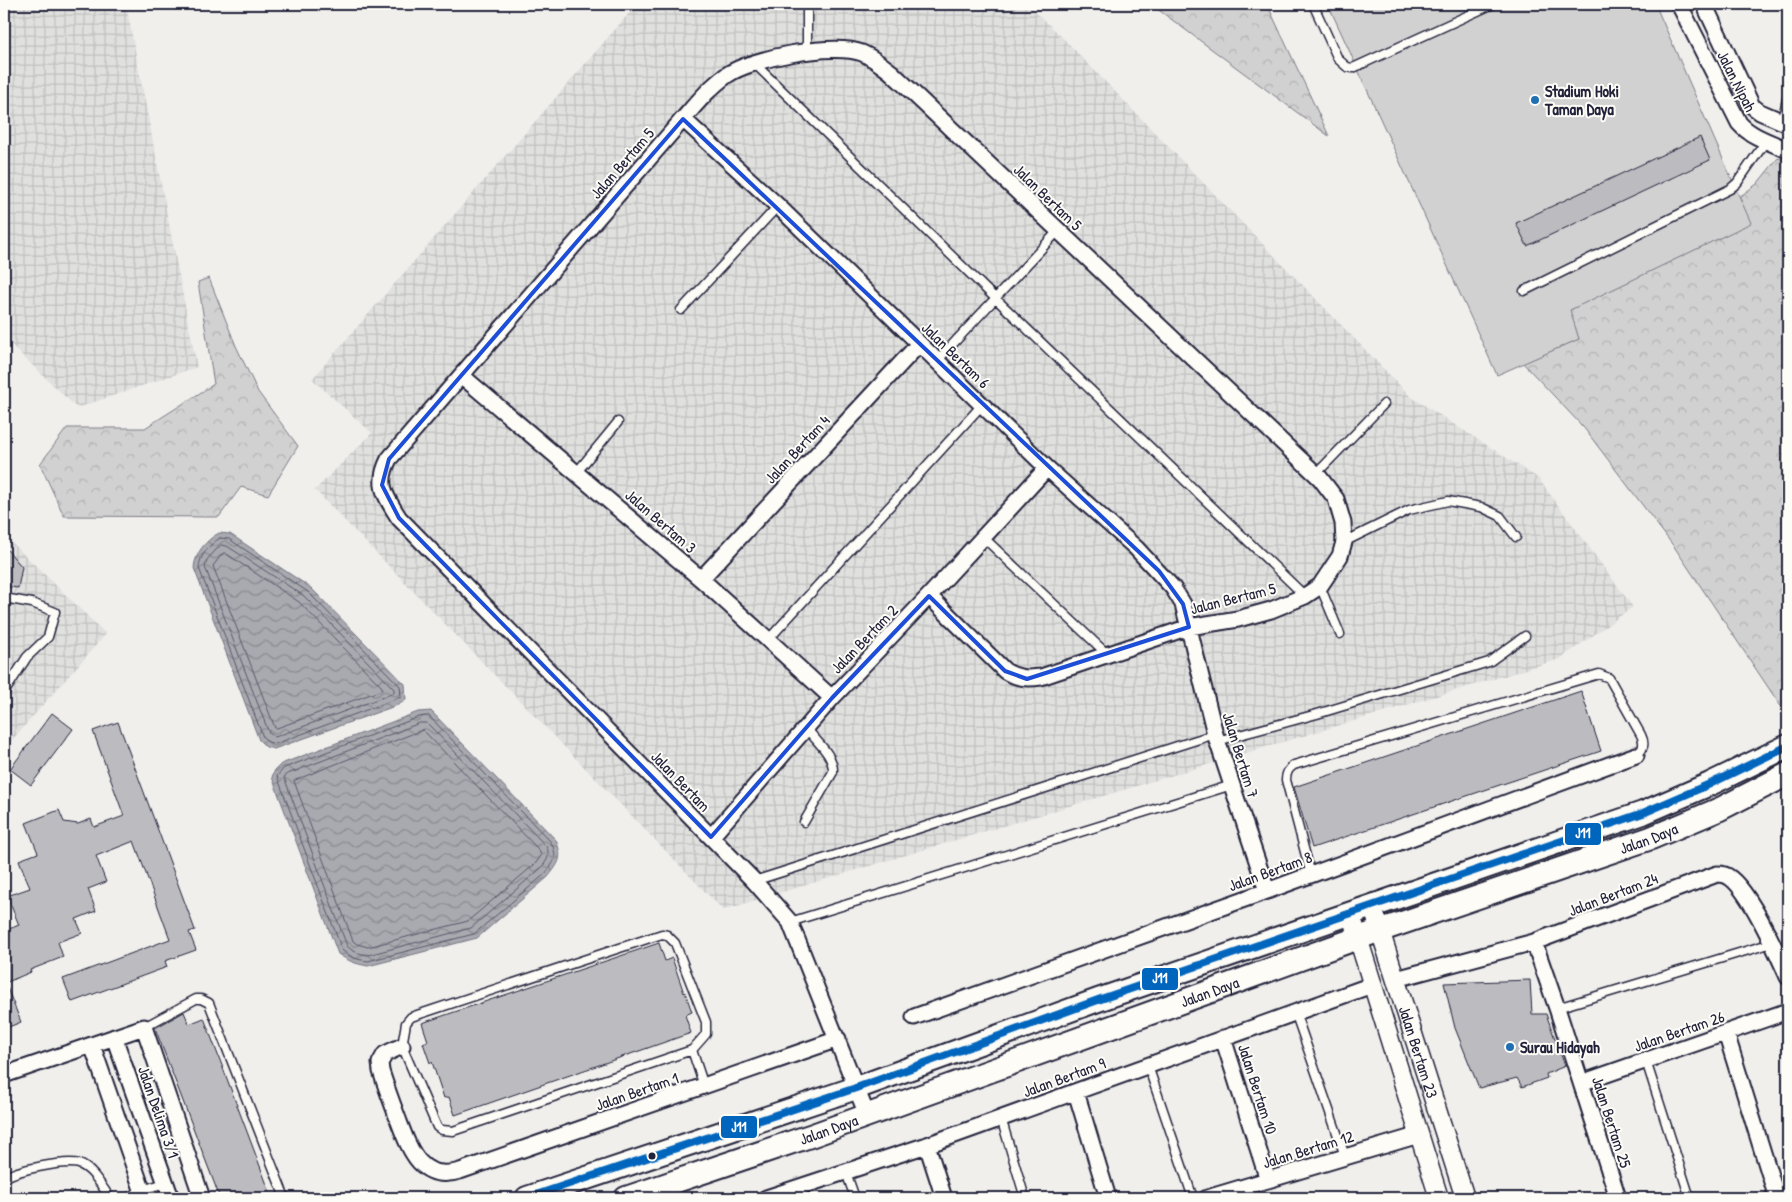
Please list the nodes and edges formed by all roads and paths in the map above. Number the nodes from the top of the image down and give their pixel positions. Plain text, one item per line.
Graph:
1 (807, 4) edge
2 (1313, 4) edge
3 (1493, 4) edge
4 (1679, 4) edge
5 (1704, 4) edge
6 (807, 52) junction
7 (753, 62) junction
8 (1788, 95) edge
9 (683, 119) junction
10 (1785, 122) edge
11 (1766, 141) junction
12 (1788, 150) edge
13 (778, 206) junction
14 (1058, 231) junction
15 (1524, 291) dead end
16 (996, 299) junction
17 (681, 310) dead end
18 (919, 344) junction
19 (937, 361) junction
20 (462, 376) junction
21 (1384, 404) dead end
22 (982, 405) junction
23 (618, 422) dead end
24 (1047, 468) junction
25 (577, 472) junction
26 (1316, 474) junction
27 (399, 518) joint
28 (982, 536) junction
29 (1516, 537) dead end
30 (1344, 542) junction
31 (701, 579) junction
32 (1320, 586) junction
33 (929, 596) junction
34 (1305, 596) junction
35 (4, 598) edge
36 (1189, 627) junction
37 (1340, 634) dead end
38 (1525, 636) dead end
39 (768, 640) junction
40 (1107, 654) junction
41 (4, 693) edge
42 (832, 698) junction
43 (806, 728) junction
44 (1216, 738) junction
45 (1788, 746) edge
46 (1636, 755) joint
47 (1788, 774) edge
48 (1232, 785) junction
49 (804, 822) dead end
50 (711, 837) junction
51 (1311, 875) junction
52 (754, 881) junction
53 (1267, 891) junction
54 (1372, 905) junction
55 (1350, 912) junction
56 (790, 922) junction
57 (1380, 930) junction
58 (1358, 938) junction
59 (1534, 942) junction
60 (1772, 942) junction
61 (1788, 977) edge
62 (1396, 979) junction
63 (1372, 984) junction
64 (1557, 1008) junction
65 (1788, 1011) edge
66 (1296, 1012) junction
67 (914, 1017) dead end
68 (144, 1027) junction
69 (1726, 1033) junction
70 (114, 1037) junction
71 (838, 1038) junction
72 (1223, 1038) junction
73 (92, 1045) junction
74 (402, 1046) junction
75 (692, 1050) junction
76 (1646, 1061) junction
77 (1148, 1066) junction
78 (4, 1074) edge
79 (1581, 1083) junction
80 (704, 1086) junction
81 (856, 1088) junction
82 (1076, 1092) junction
83 (867, 1116) junction
84 (1001, 1118) junction
85 (1419, 1135) junction
86 (927, 1145) junction
87 (1345, 1156) junction
88 (846, 1172) junction
89 (4, 1178) edge
90 (1268, 1180) junction
91 (166, 1183) junction
92 (143, 1194) edge
93 (110, 1198) edge
94 (128, 1198) edge
95 (171, 1198) edge
96 (202, 1198) edge
97 (285, 1198) edge
98 (527, 1198) edge
99 (626, 1198) edge
100 (770, 1198) edge
101 (854, 1198) edge
102 (944, 1198) edge
103 (1025, 1198) edge
104 (1108, 1198) edge
105 (1192, 1198) edge
106 (1207, 1198) edge
107 (1439, 1198) edge
108 (1465, 1198) edge
109 (1618, 1198) edge
110 (1690, 1198) edge
111 (1777, 1198) edge

1 - 6 lane
2 - 3 lane
4 - 11 street, Jalan Nipah
5 - 10 street, Jalan Nipah
6 - 7 street, Jalan Bertam 5
6 - 14 street, Jalan Bertam 5
7 - 9 street, Jalan Bertam 5
7 - 16 lane
8 - 10 lane
9 - 13 street, Jalan Bertam 6
9 - 20 street, Jalan Bertam 5
11 - 12 street, Jalan Nipah
11 - 15 lane
13 - 17 lane
13 - 18 street, Jalan Bertam 6
14 - 16 lane
14 - 26 street, Jalan Bertam 5
16 - 19 lane
16 - 34 lane
18 - 19 street, Jalan Bertam 6
18 - 31 street, Jalan Bertam 4
19 - 22 street, Jalan Bertam 6
20 - 25 street, Jalan Bertam 3
20 - 27 street, Jalan Bertam 5
21 - 26 lane
22 - 24 street, Jalan Bertam 6
22 - 39 lane
23 - 25 lane
24 - 28 street, Jalan Bertam 2
24 - 36 street, Jalan Bertam 6
25 - 31 street, Jalan Bertam 3
26 - 30 street, Jalan Bertam 5
27 - 50 street, Jalan Bertam
28 - 33 street, Jalan Bertam 2
28 - 40 lane
29 - 30 lane
30 - 32 street, Jalan Bertam 5
31 - 39 street, Jalan Bertam 3
32 - 34 street, Jalan Bertam 5
32 - 37 lane
33 - 40 street, Jalan Bertam 5
33 - 42 street, Jalan Bertam 2
34 - 36 street, Jalan Bertam 5
35 - 41 lane
36 - 40 street, Jalan Bertam 5
36 - 44 street, Jalan Bertam 7
38 - 44 lane
39 - 42 street, Jalan Bertam 3
42 - 43 street, Jalan Bertam 2
43 - 49 lane
43 - 50 street, Jalan Bertam 2
44 - 48 street, Jalan Bertam 7
44 - 52 lane
45 - 54 main road, Jalan Daya
46 - 51 street, Jalan Bertam 8
46 - 51 lane
47 - 57 main road, Jalan Daya
48 - 53 street, Jalan Bertam 7
48 - 56 lane
50 - 52 street, Jalan Bertam
51 - 53 street, Jalan Bertam 8
52 - 56 street, Jalan Bertam
53 - 67 street, Jalan Bertam 8
54 - 55 main road, Jalan Daya
54 - 57 street, Jalan Bertam 23
55 - 58 street, Jalan Bertam 23
55 - 81 main road, Jalan Daya
56 - 71 street, Jalan Bertam
57 - 58 main road, Jalan Daya
57 - 62 street, Jalan Bertam 23
58 - 63 street, Jalan Bertam 23
58 - 83 main road, Jalan Daya
59 - 60 street, Jalan Bertam 24
59 - 62 street, Jalan Bertam 24
59 - 64 street, Jalan Bertam 25
60 - 61 street, Jalan Bertam 24
60 - 64 lane
62 - 108 street, Jalan Bertam 23
63 - 66 street, Jalan Bertam 9
63 - 85 street, Jalan Bertam 23
64 - 79 street, Jalan Bertam 25
65 - 69 street, Jalan Bertam 26
66 - 72 street, Jalan Bertam 9
66 - 87 lane
68 - 70 street
68 - 96 street
68 - 97 lane
69 - 76 street, Jalan Bertam 26
69 - 111 street
70 - 73 street
70 - 91 street, Jalan Delima 3/1
71 - 80 street, Jalan Bertam 1
71 - 81 street, Jalan Bertam
72 - 77 street, Jalan Bertam 9
72 - 90 street, Jalan Bertam 10
73 - 78 street
73 - 92 street
74 - 75 lane
74 - 75 lane
74 - 80 street, Jalan Bertam 1
75 - 80 lane
76 - 79 street, Jalan Bertam 26
76 - 110 lane
77 - 82 street, Jalan Bertam 9
77 - 105 lane
79 - 109 street, Jalan Bertam 25
81 - 83 street, Jalan Bertam
81 - 98 main road, Jalan Daya
82 - 84 street, Jalan Bertam 9
82 - 104 street
83 - 99 main road, Jalan Daya
84 - 86 street, Jalan Bertam 9
84 - 103 lane
85 - 87 street, Jalan Bertam 12
85 - 107 street, Jalan Bertam 23
86 - 88 street, Jalan Bertam 9
86 - 102 street
87 - 90 street, Jalan Bertam 12
88 - 100 street, Jalan Bertam 9
88 - 101 lane
89 - 93 lane
90 - 106 street, Jalan Bertam 12
91 - 92 lane
91 - 95 street, Jalan Delima 3/1
92 - 94 lane

